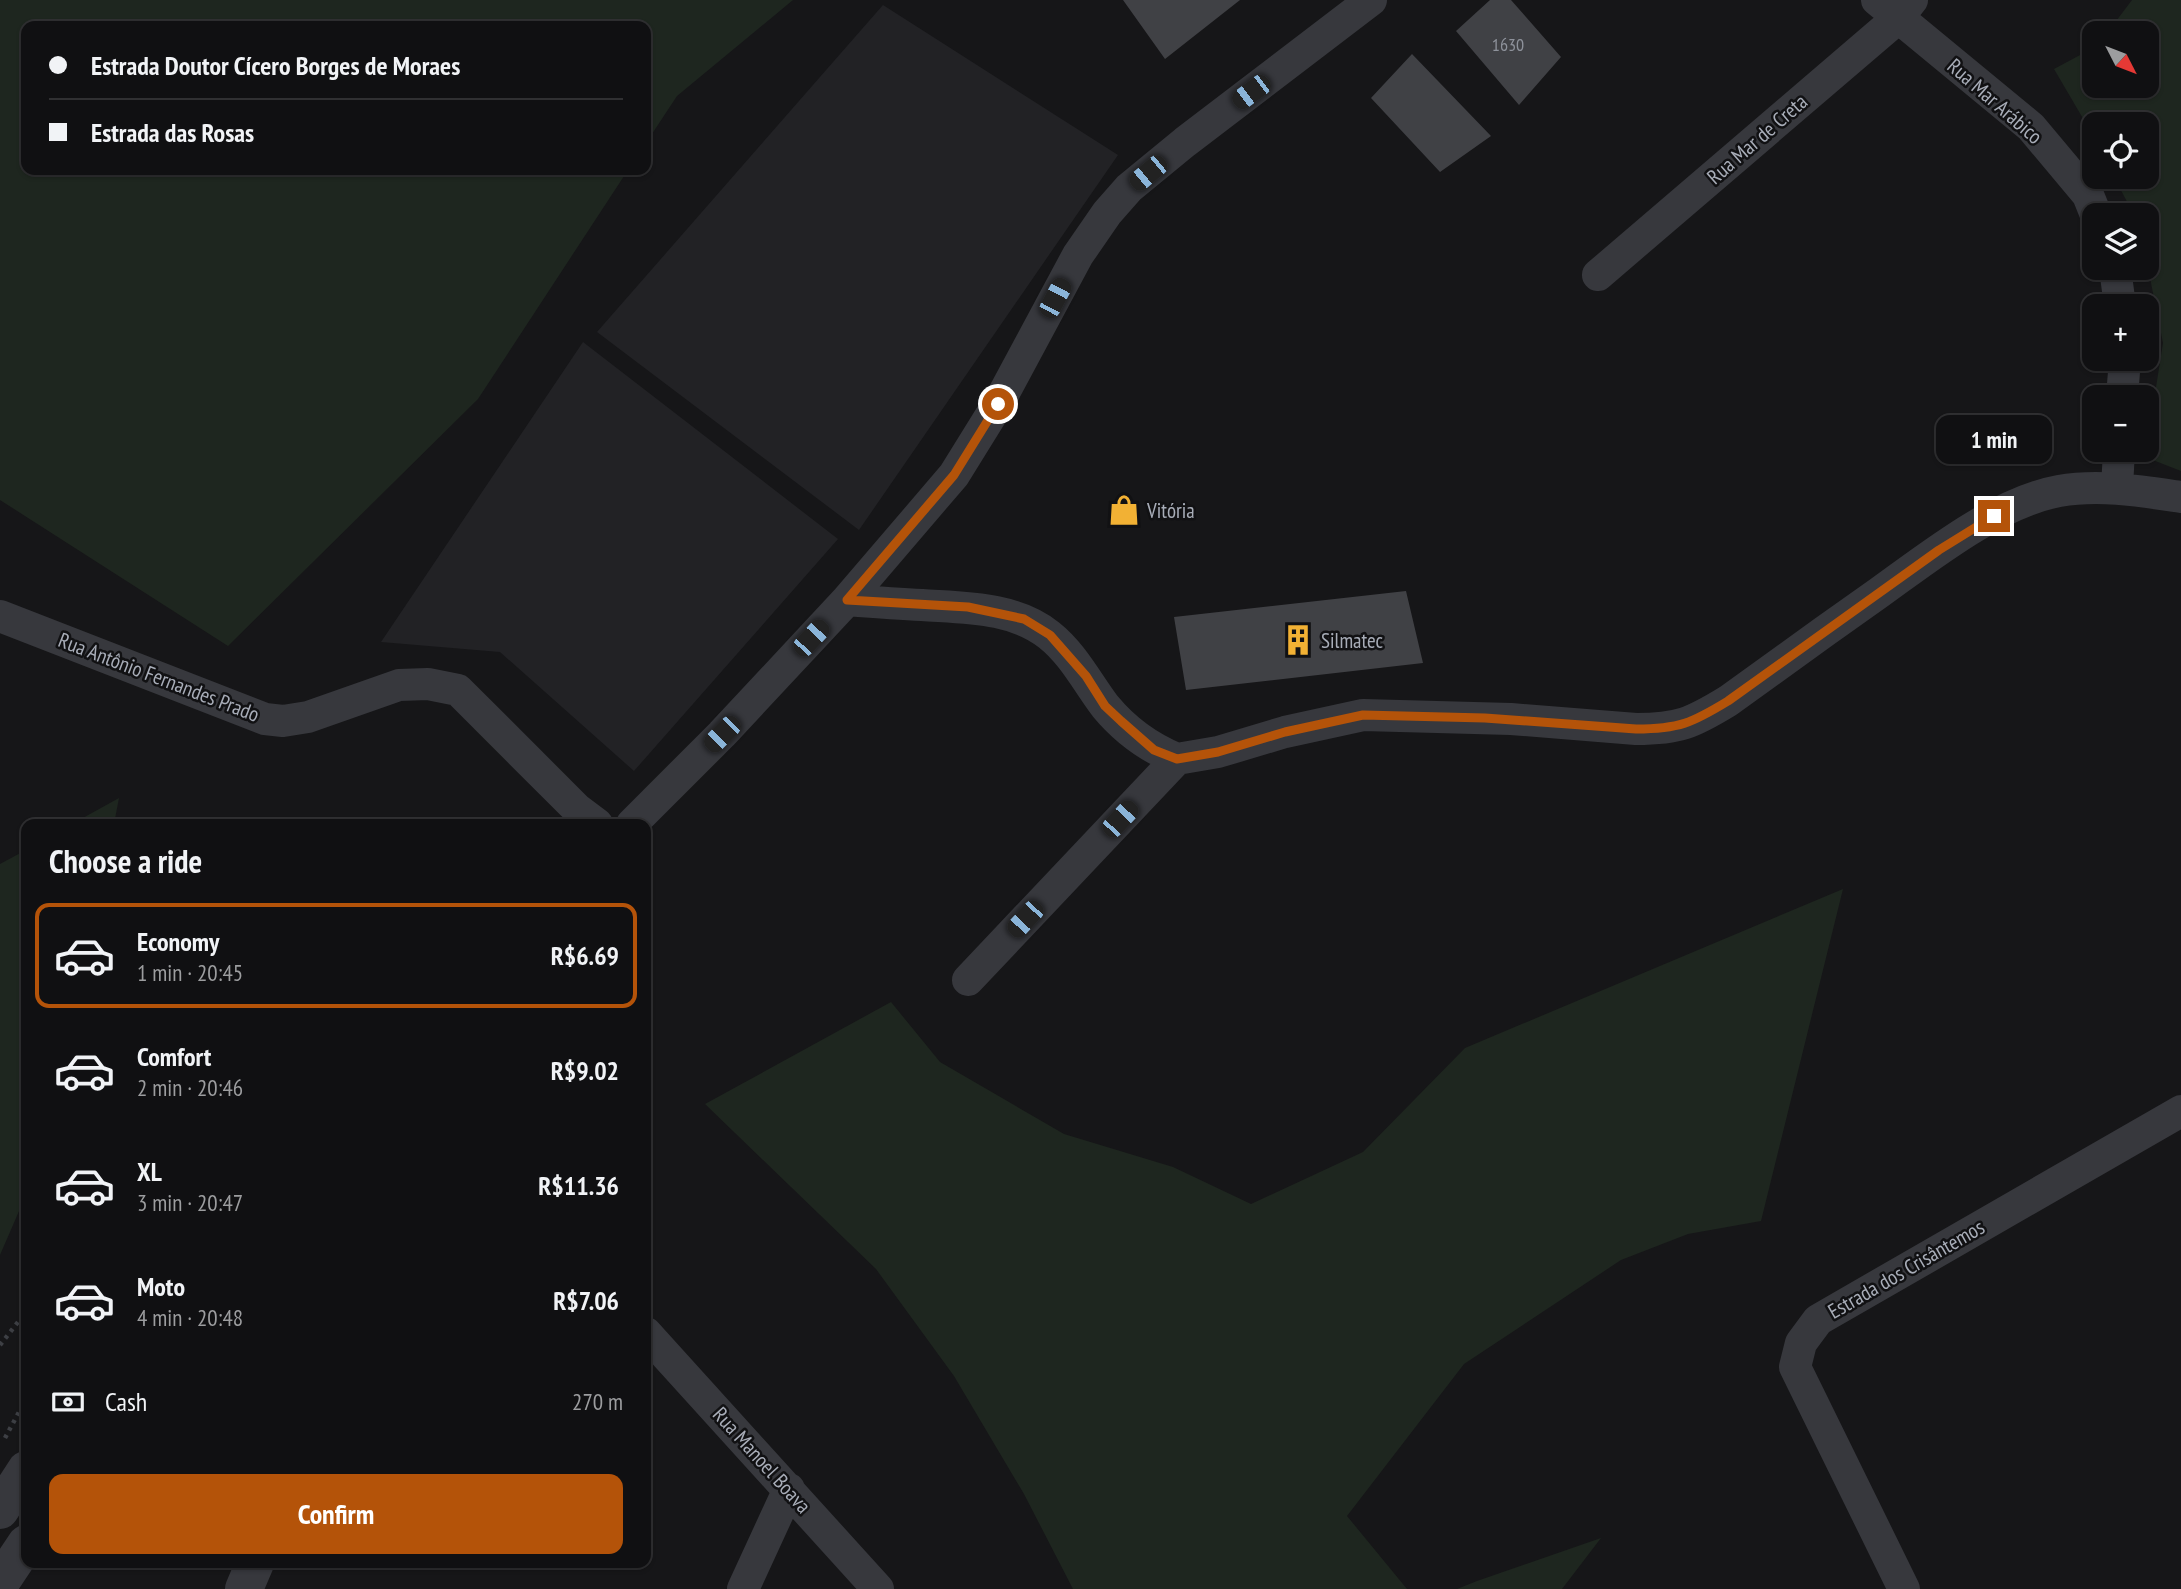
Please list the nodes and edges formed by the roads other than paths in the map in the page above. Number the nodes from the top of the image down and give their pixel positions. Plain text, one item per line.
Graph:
1 (1371, 0) edge
2 (1896, 6) edge
3 (2091, 203) edge
4 (1598, 275) dead end
5 (2118, 462) edge
6 (2117, 488) junction
7 (2181, 497) edge
8 (847, 600) junction
9 (0, 616) edge
10 (1177, 759) junction
11 (590, 819) edge
12 (637, 819) edge
13 (968, 980) dead end
14 (2181, 1111) edge
15 (651, 1337) edge
16 (21, 1478) edge
17 (789, 1489) junction
18 (0, 1510) edge
19 (21, 1552) edge
20 (253, 1568) edge
21 (0, 1583) edge
22 (244, 1589) edge
23 (743, 1589) edge
24 (878, 1589) edge
25 (1905, 1589) edge

1 - 8 street
2 - 3 street, Rua Mar Arábico
2 - 4 street, Rua Mar de Creta
5 - 6 street
6 - 7 street
6 - 10 street
8 - 10 street
8 - 12 street
9 - 11 street, Rua Antônio Fernandes Prado
10 - 13 street
14 - 25 street, Estrada dos Crisântemos
15 - 17 street, Rua Manoel Boava
16 - 18 street
17 - 23 street
17 - 24 street, Rua Manoel Boava
19 - 21 street
20 - 22 street

